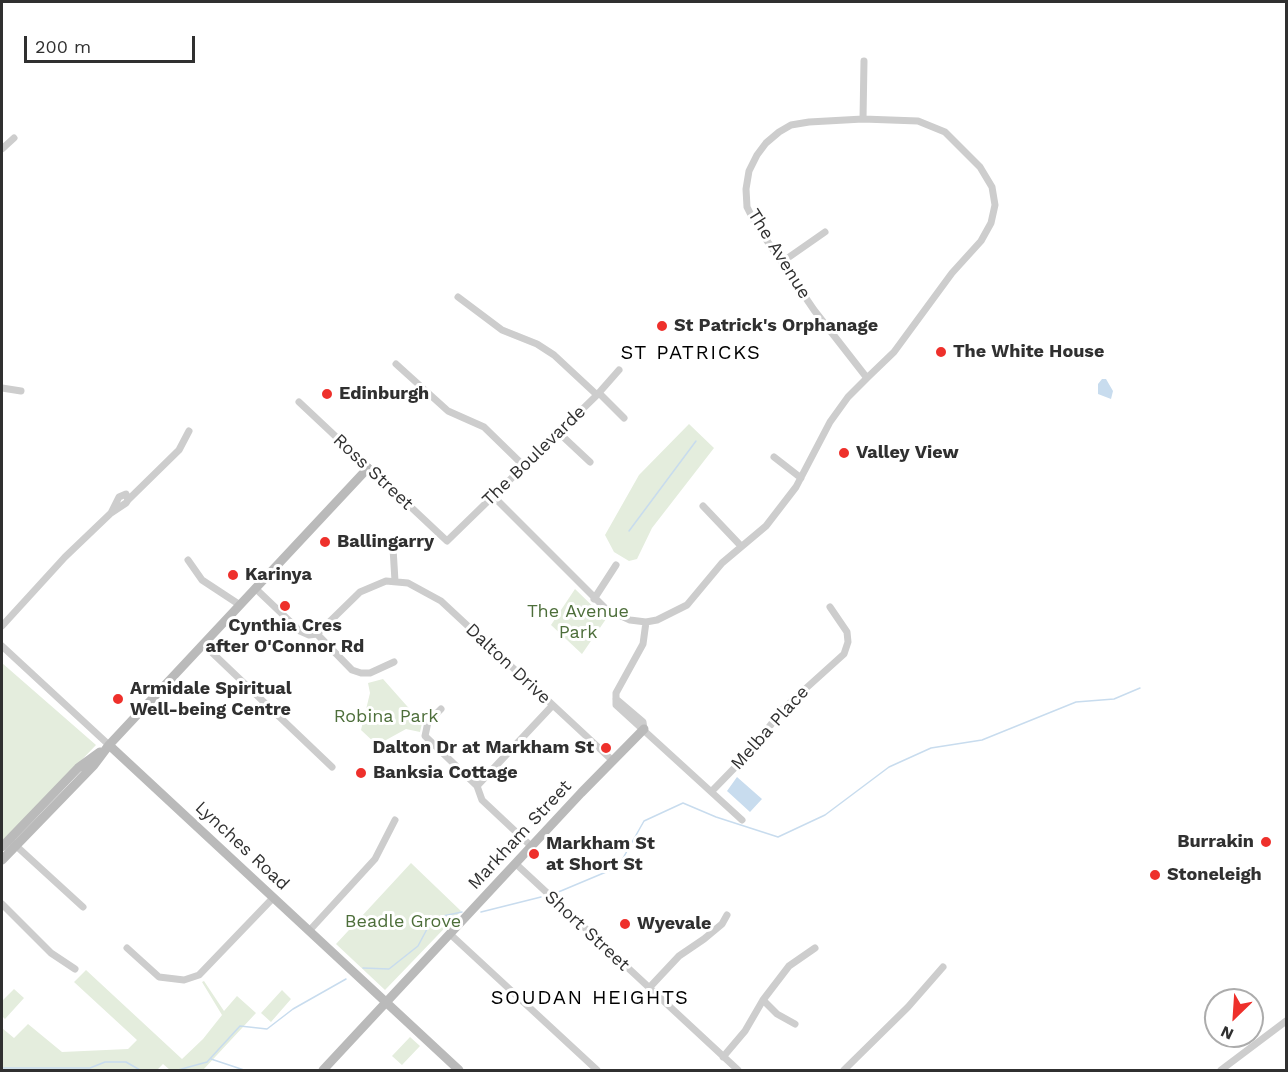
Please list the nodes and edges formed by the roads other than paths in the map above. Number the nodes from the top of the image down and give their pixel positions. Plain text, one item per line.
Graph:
1 (864, 61) dead end
2 (863, 119) junction
3 (14, 138) dead end
4 (2, 148) edge
5 (825, 232) dead end
6 (782, 262) junction
7 (458, 297) dead end
8 (396, 364) dead end
9 (619, 370) dead end
10 (867, 378) junction
11 (2, 388) edge
12 (21, 391) dead end
13 (598, 394) junction
14 (299, 402) dead end
15 (624, 418) dead end
16 (189, 431) dead end
17 (559, 433) junction
18 (774, 457) dead end
19 (590, 462) dead end
20 (524, 466) junction
21 (368, 468) junction
22 (801, 478) junction
23 (493, 496) junction
24 (703, 506) dead end
25 (447, 541) joint
26 (741, 546) junction
27 (393, 548) dead end
28 (188, 560) dead end
29 (616, 565) dead end
30 (395, 581) junction
31 (255, 588) junction
32 (594, 599) junction
33 (240, 605) junction
34 (830, 607) dead end
35 (646, 622) junction
36 (2, 626) edge
37 (317, 634) junction
38 (203, 644) junction
39 (2, 646) edge
40 (394, 662) dead end
41 (552, 706) junction
42 (441, 709) dead end
43 (644, 729) junction
44 (109, 745) junction
45 (613, 761) junction
46 (332, 767) dead end
47 (477, 786) junction
48 (712, 791) junction
49 (395, 820) dead end
50 (742, 820) dead end
51 (12, 842) junction
52 (531, 846) junction
53 (2, 847) edge
54 (2, 860) edge
55 (516, 864) junction
56 (273, 898) junction
57 (2, 904) edge
58 (83, 907) dead end
59 (727, 915) dead end
60 (309, 931) junction
61 (450, 934) junction
62 (127, 948) dead end
63 (815, 948) dead end
64 (943, 966) dead end
65 (75, 969) dead end
66 (649, 988) junction
67 (763, 1000) junction
68 (386, 1003) junction
69 (1287, 1021) edge
70 (795, 1024) dead end
71 (723, 1056) junction
72 (323, 1071) edge
73 (459, 1071) edge
74 (597, 1071) edge
75 (738, 1071) edge
76 (844, 1071) edge
77 (1221, 1071) edge

1 - 2 street
2 - 6 street, The Avenue
2 - 10 street, The Avenue
3 - 4 street
5 - 6 street
6 - 10 street, The Avenue
7 - 13 street
8 - 20 street
9 - 13 street, The Boulevarde
10 - 22 street, The Avenue
11 - 12 street
13 - 15 street
13 - 17 street, The Boulevarde
14 - 21 street, Ross Street
16 - 36 street
17 - 19 street
17 - 20 street, The Boulevarde
18 - 22 street
20 - 23 street, The Boulevarde
21 - 25 street, Ross Street
21 - 31 street
22 - 26 street, The Avenue
23 - 25 street, The Boulevarde
23 - 32 street
24 - 26 street
26 - 35 street, The Avenue
27 - 30 street
28 - 33 street
29 - 32 street
30 - 37 street
30 - 41 street, Dalton Drive
31 - 33 street
31 - 37 street
32 - 35 street
33 - 38 street
34 - 48 street, Melba Place
35 - 43 street
37 - 40 street
38 - 44 street
38 - 46 street
39 - 44 street, Lynches Road
41 - 45 street, Dalton Drive
41 - 47 street
42 - 47 street
43 - 45 street, Markham Street
43 - 48 street
44 - 51 street
44 - 56 street, Lynches Road
45 - 52 street, Markham Street
47 - 52 street
48 - 50 street
49 - 60 street
51 - 53 street
51 - 54 street
51 - 58 street
52 - 55 street, Markham Street
55 - 61 street, Markham Street
55 - 66 street, Short Street
56 - 60 street, Lynches Road
56 - 62 street
57 - 65 street
59 - 66 street
60 - 68 street, Lynches Road
61 - 68 street, Markham Street
61 - 74 street
63 - 67 street
64 - 76 street
66 - 71 street, Short Street
67 - 70 street
67 - 71 street
68 - 72 street, Markham Street
68 - 73 street, Lynches Road
69 - 77 street
71 - 75 street, Short Street

